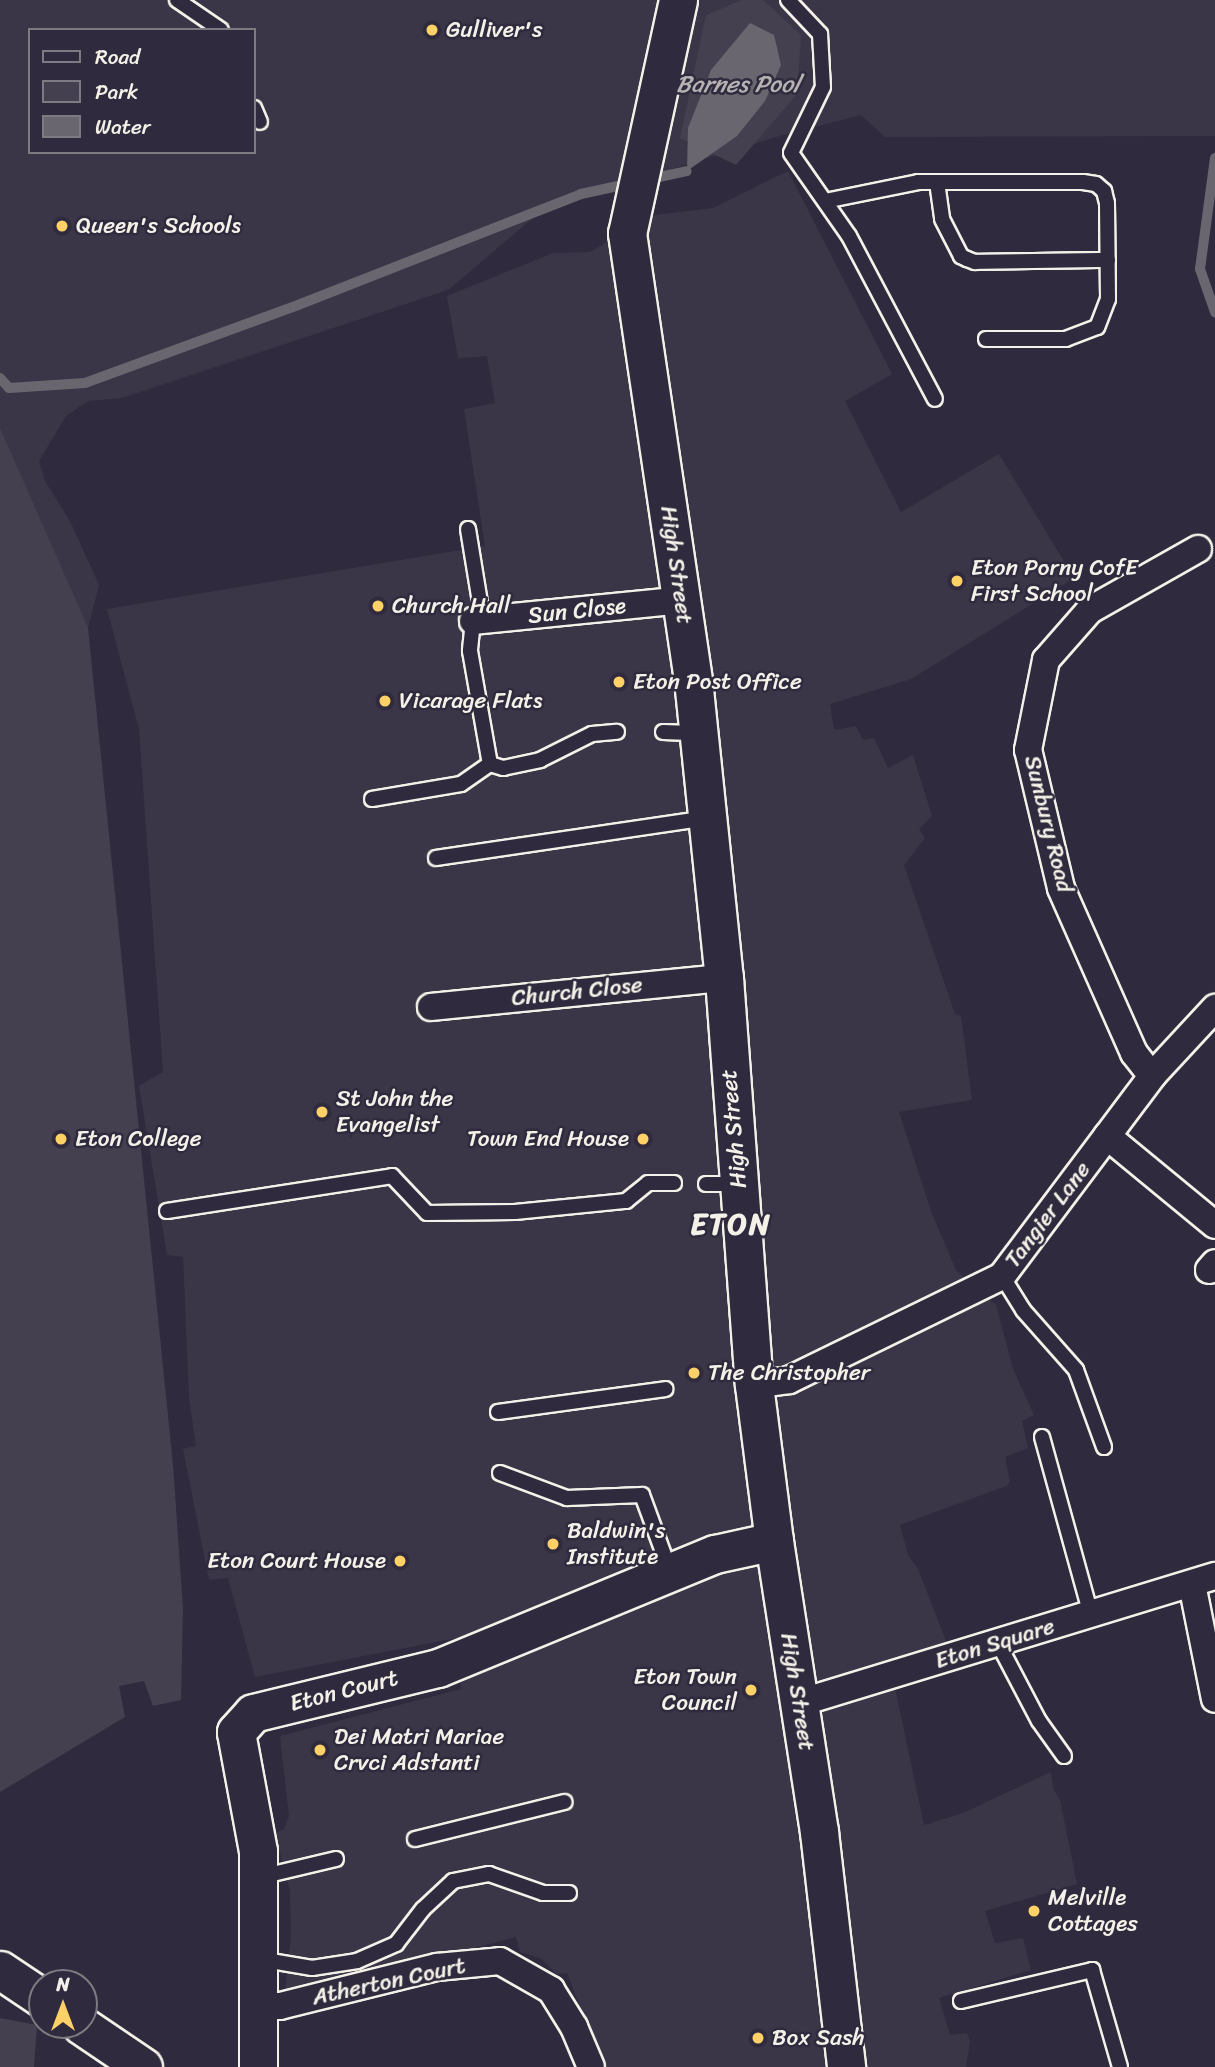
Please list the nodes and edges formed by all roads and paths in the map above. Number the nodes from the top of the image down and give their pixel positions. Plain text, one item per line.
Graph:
1 (177, 0) edge
2 (678, 0) edge
3 (788, 0) edge
4 (218, 28) edge
5 (937, 182) junction
6 (825, 201) junction
7 (1108, 260) junction
8 (986, 340) dead end
9 (935, 399) dead end
10 (468, 529) dead end
11 (1198, 549) dead end
12 (682, 600) junction
13 (478, 621) junction
14 (617, 732) dead end
15 (490, 764) junction
16 (372, 799) dead end
17 (707, 818) junction
18 (436, 858) dead end
19 (724, 978) junction
20 (430, 1007) dead end
21 (1215, 1008) edge
22 (1152, 1076) junction
23 (1107, 1136) junction
24 (674, 1183) dead end
25 (167, 1211) dead end
26 (1215, 1225) edge
27 (1002, 1276) junction
28 (749, 1374) junction
29 (665, 1390) dead end
30 (498, 1412) dead end
31 (1042, 1437) dead end
32 (1104, 1447) dead end
33 (500, 1473) dead end
34 (774, 1541) junction
35 (670, 1572) junction
36 (1203, 1580) edge
37 (1091, 1615) junction
38 (998, 1643) junction
39 (1215, 1699) edge
40 (799, 1703) junction
41 (1065, 1756) dead end
42 (565, 1802) dead end
43 (415, 1839) dead end
44 (336, 1859) dead end
45 (258, 1878) junction
46 (569, 1893) dead end
47 (259, 1959) junction
48 (0, 1970) edge
49 (28, 1989) edge
50 (961, 2001) dead end
51 (258, 2006) junction
52 (98, 2037) edge
53 (143, 2067) edge
54 (258, 2067) edge
55 (591, 2067) edge
56 (846, 2067) edge
57 (1120, 2067) edge

1 - 4 lane
2 - 12 main road, High Street
3 - 6 lane
5 - 6 lane
5 - 7 lane
5 - 7 lane
6 - 9 lane
7 - 8 lane
10 - 13 lane
11 - 22 street, Sunbury Road
12 - 13 street, Sun Close
12 - 17 main road, High Street
13 - 15 lane
14 - 15 lane
15 - 16 lane
17 - 18 lane
17 - 19 main road, High Street
19 - 20 street, Church Close
19 - 28 main road, High Street
21 - 22 street, Tangier Lane
22 - 23 street, Tangier Lane
23 - 26 street
23 - 27 street, Tangier Lane
24 - 25 lane
27 - 28 street, Tangier Lane
27 - 32 lane
28 - 34 main road, High Street
29 - 30 lane
31 - 37 lane
33 - 35 lane
34 - 35 main road, Eton Court
34 - 40 main road, High Street
35 - 45 main road, Eton Court
36 - 37 street, Eton Square
36 - 39 street, Eton Square
37 - 38 street, Eton Square
38 - 40 street, Eton Square
38 - 41 lane
40 - 56 main road, High Street
42 - 43 lane
44 - 45 lane
45 - 47 main road, Eton Court
46 - 47 lane
47 - 51 main road, Eton Court
48 - 49 main road
50 - 57 lane
51 - 54 main road, Eton Court
51 - 55 street, Atherton Court
52 - 53 main road

